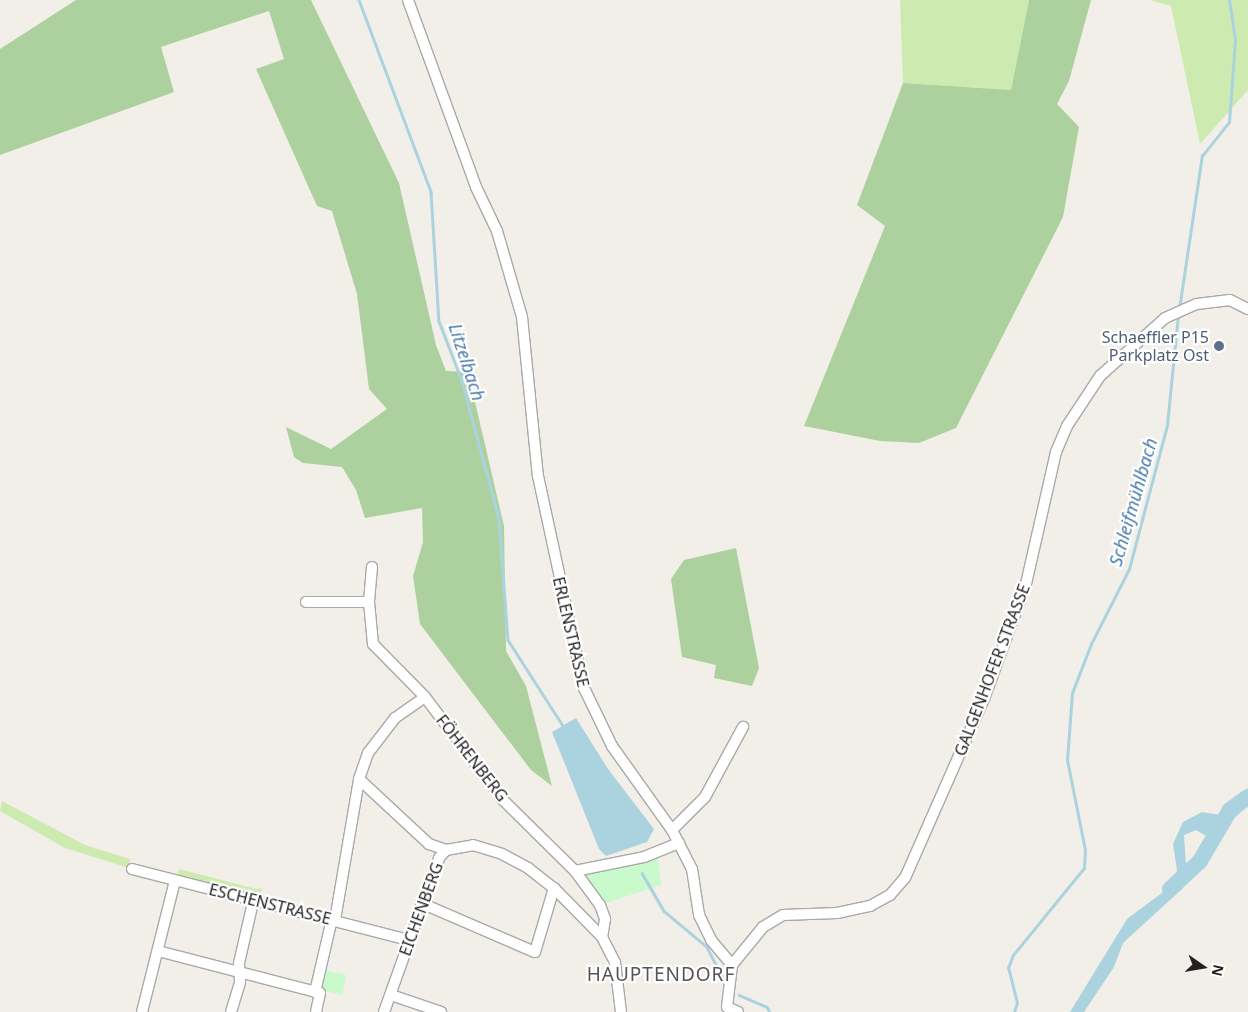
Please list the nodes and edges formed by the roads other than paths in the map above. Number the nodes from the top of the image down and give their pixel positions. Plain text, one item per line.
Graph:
1 (408, 0) edge
2 (1248, 309) edge
3 (372, 567) dead end
4 (306, 602) dead end
5 (369, 602) junction
6 (425, 697) junction
7 (743, 727) dead end
8 (359, 779) junction
9 (672, 830) junction
10 (679, 843) junction
11 (446, 850) junction
12 (132, 869) dead end
13 (574, 870) junction
14 (175, 881) junction
15 (554, 888) junction
16 (254, 898) junction
17 (421, 903) junction
18 (334, 920) junction
19 (602, 936) junction
20 (408, 940) junction
21 (158, 951) junction
22 (732, 966) junction
23 (240, 972) junction
24 (315, 992) junction
25 (391, 995) junction
26 (725, 1010) edge
27 (142, 1012) edge
28 (231, 1012) edge
29 (316, 1012) edge
30 (384, 1012) edge
31 (441, 1012) edge
32 (621, 1012) edge
33 (738, 1012) edge

1 - 9 street, ERLENSTRASSE
2 - 22 street, GALGENHOFER STRASSE
3 - 5 street, FÖHRENBERG
4 - 5 street
5 - 6 street, FÖHRENBERG
6 - 8 street
6 - 13 street, FÖHRENBERG
7 - 9 street
8 - 11 street
8 - 18 street
9 - 10 street, ERLENSTRASSE
10 - 13 street
10 - 22 street, ERLENSTRASSE
11 - 15 street, EICHENBERG
11 - 17 street, EICHENBERG
12 - 14 street, ESCHENSTRASSE
13 - 19 street, FÖHRENBERG
14 - 16 street, ESCHENSTRASSE
14 - 21 street
15 - 17 street
15 - 19 street, EICHENBERG
16 - 18 street, ESCHENSTRASSE
16 - 23 street
17 - 20 street, EICHENBERG
18 - 20 street, ESCHENSTRASSE
18 - 24 street
19 - 32 street, EICHENBERG
20 - 25 street, EICHENBERG
21 - 23 street
21 - 27 street
22 - 26 street
23 - 24 street
23 - 28 street
24 - 29 street
25 - 30 street, EICHENBERG
25 - 31 street
26 - 33 street

